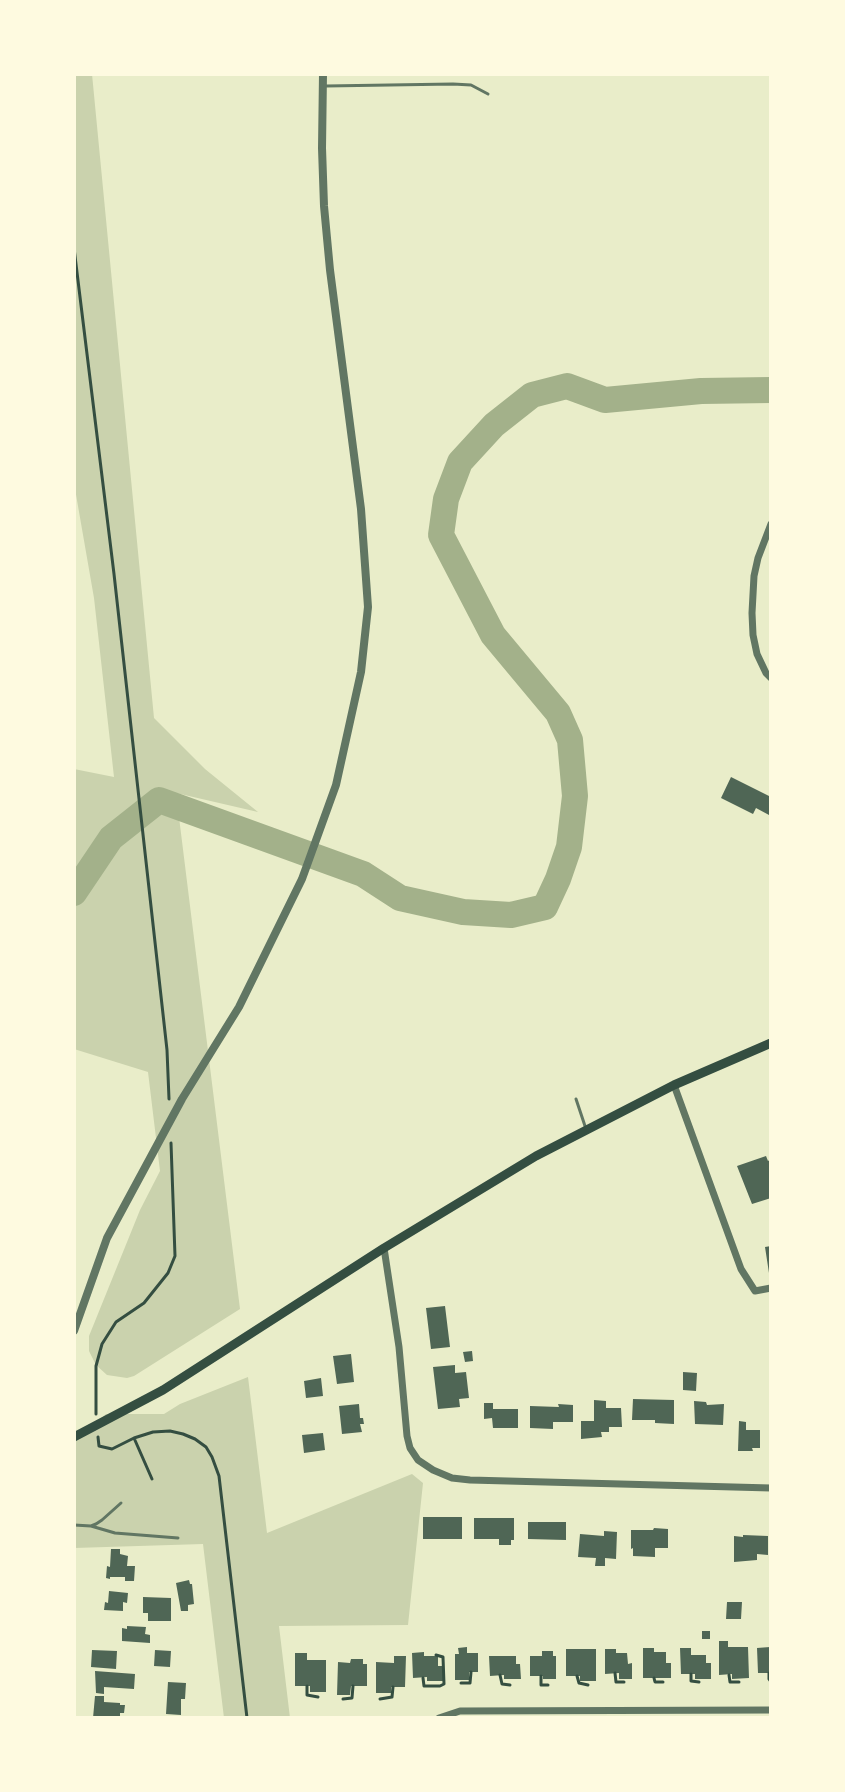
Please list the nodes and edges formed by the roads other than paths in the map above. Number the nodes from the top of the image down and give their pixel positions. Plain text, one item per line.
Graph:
1 (323, 74) edge
2 (323, 86) junction
3 (488, 94) dead end
4 (771, 524) edge
5 (771, 678) edge
6 (771, 1043) edge
7 (674, 1085) junction
8 (576, 1099) dead end
9 (586, 1129) junction
10 (384, 1248) junction
11 (771, 1288) edge
12 (74, 1331) edge
13 (74, 1437) edge
14 (771, 1488) edge
15 (121, 1503) dead end
16 (74, 1525) edge
17 (91, 1526) junction
18 (178, 1538) dead end
19 (771, 1710) edge
20 (512, 1715) edge
21 (439, 1718) edge

1 - 2 street
2 - 3 lane
2 - 12 street
4 - 5 street
6 - 7 main road
7 - 9 main road
7 - 11 street
8 - 9 lane
9 - 10 main road
10 - 13 main road
10 - 14 street
15 - 17 lane
16 - 17 lane
17 - 18 lane
19 - 20 street
20 - 21 street

